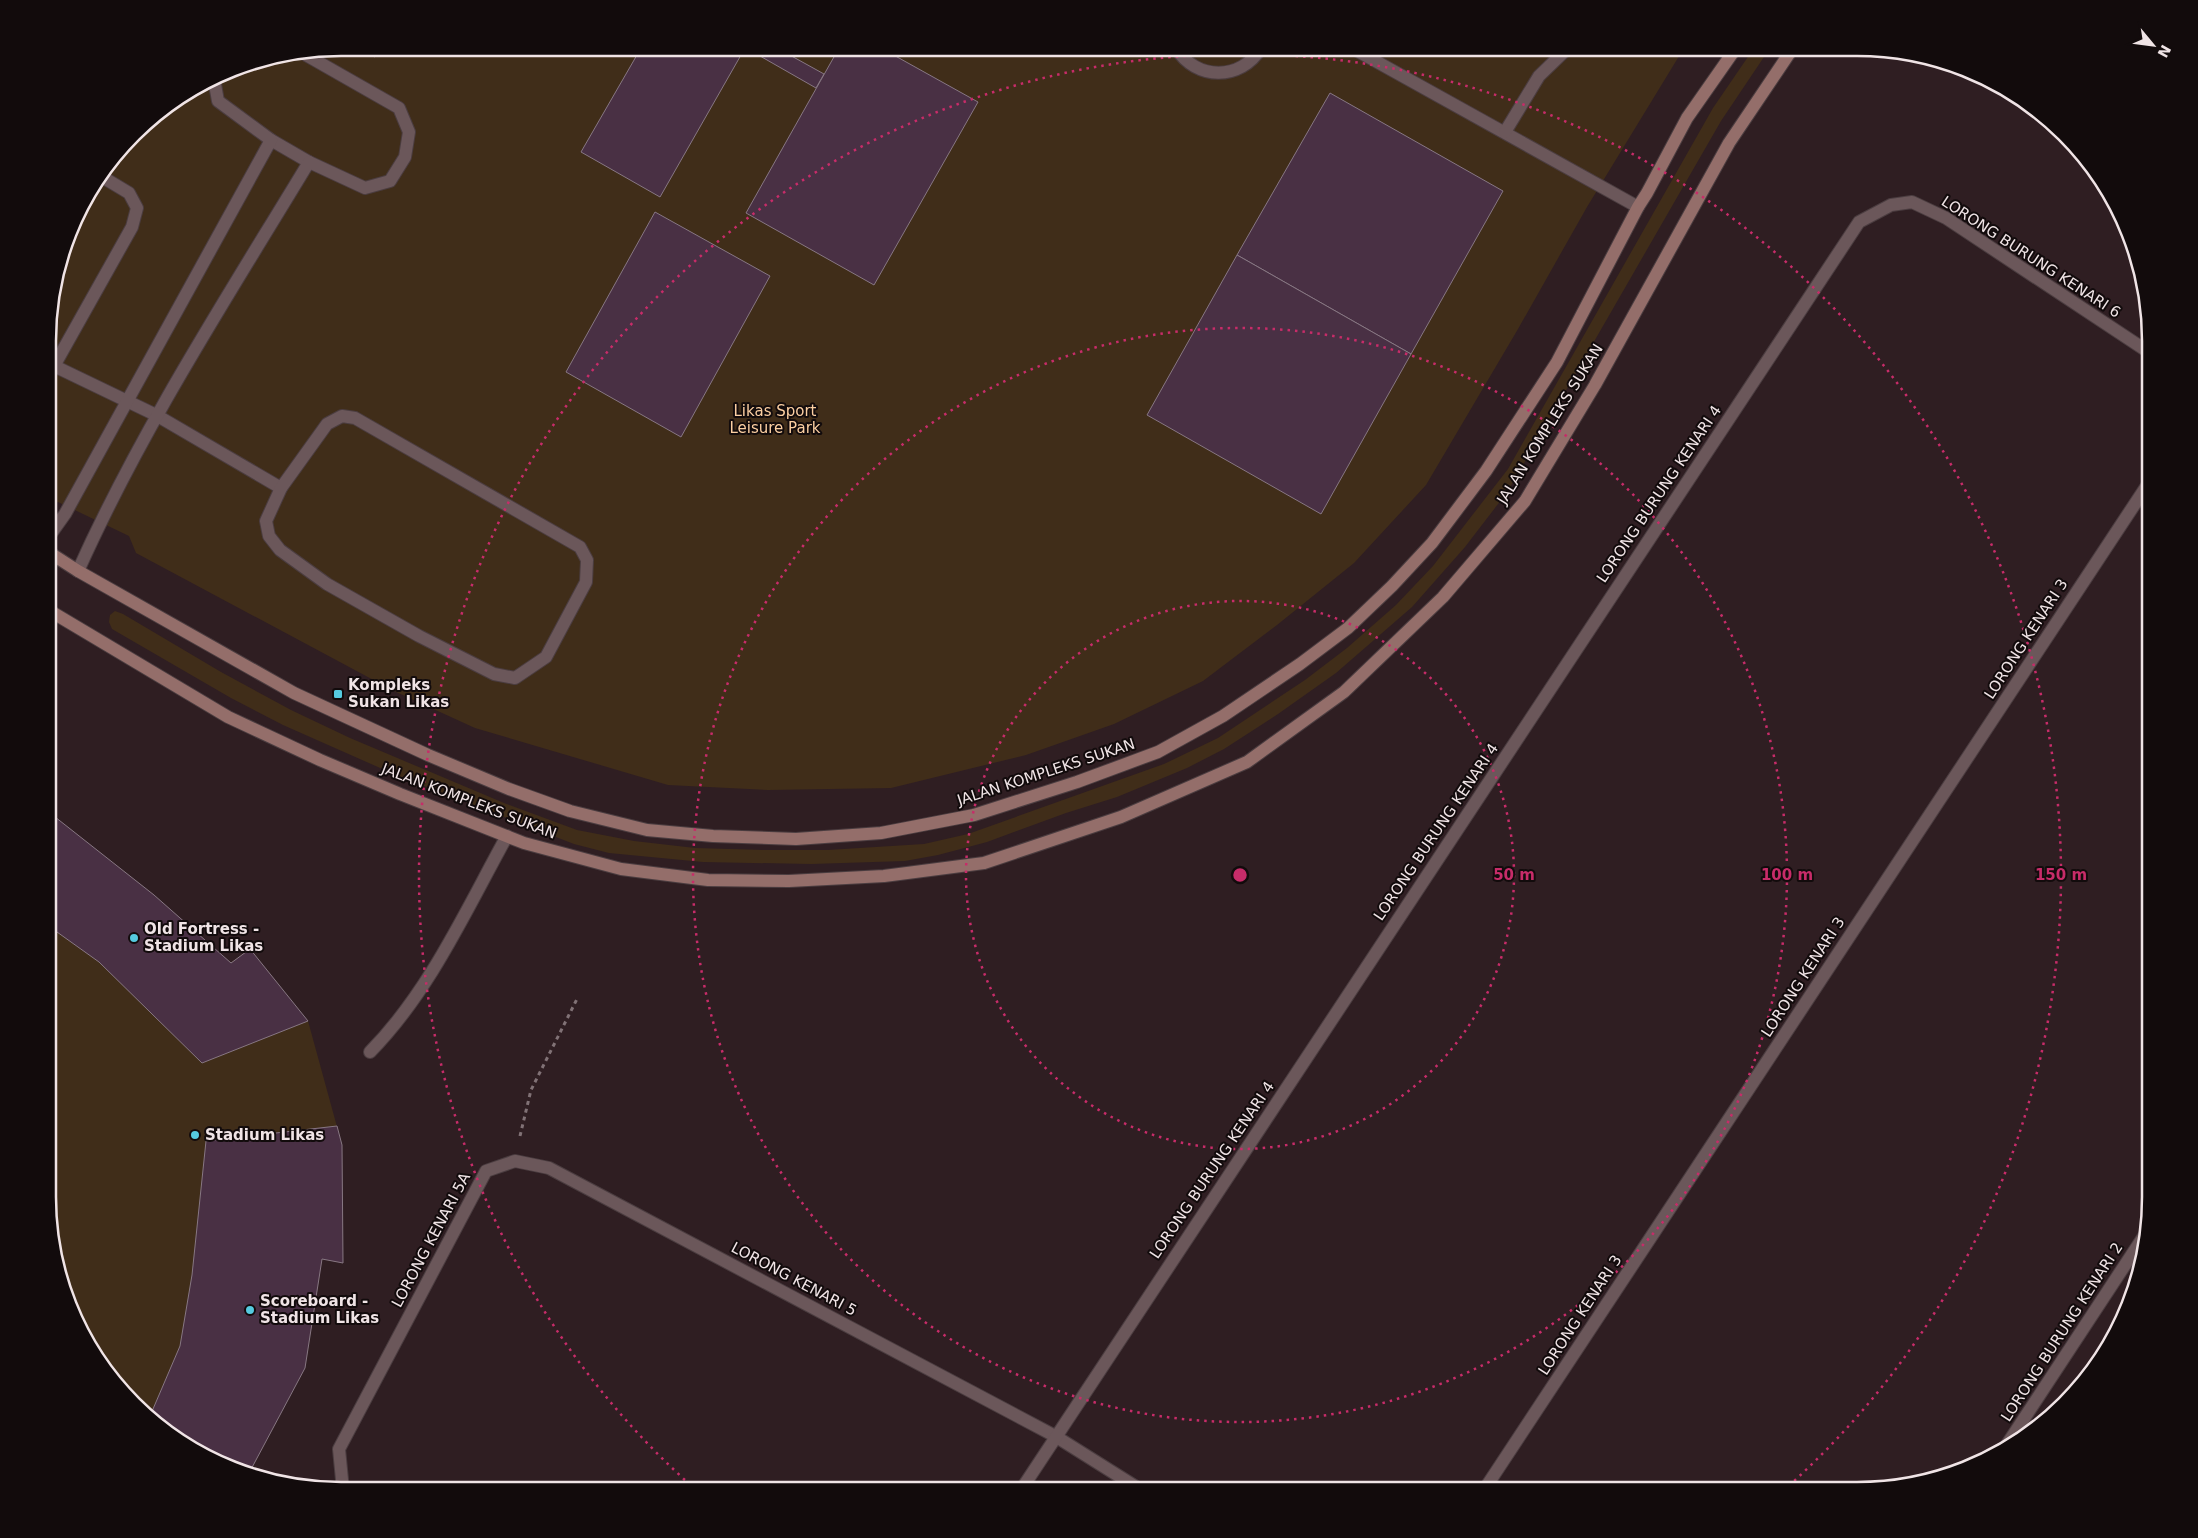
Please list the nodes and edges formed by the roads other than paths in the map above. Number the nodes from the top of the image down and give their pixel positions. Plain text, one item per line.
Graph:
1 (1181, 56) edge
2 (1256, 56) edge
3 (1367, 56) edge
4 (1560, 56) edge
5 (1730, 56) edge
6 (1788, 56) edge
7 (312, 58) edge
8 (215, 86) edge
9 (1505, 132) junction
10 (271, 140) junction
11 (309, 162) junction
12 (107, 179) edge
13 (1890, 205) joint
14 (1638, 207) junction
15 (2142, 348) edge
16 (56, 358) edge
17 (56, 367) edge
18 (128, 400) junction
19 (156, 415) junction
20 (281, 488) junction
21 (2142, 493) edge
22 (56, 526) edge
23 (56, 557) edge
24 (78, 571) junction
25 (56, 615) edge
26 (508, 836) junction
27 (370, 1052) dead end
28 (515, 1161) joint
29 (2137, 1247) edge
30 (2013, 1435) edge
31 (1055, 1436) junction
32 (342, 1482) edge
33 (1025, 1482) edge
34 (1128, 1482) edge
35 (1489, 1482) edge

1 - 2 street
3 - 9 street
4 - 9 street
5 - 14 main road, JALAN KOMPLEKS SUKAN
6 - 26 main road, JALAN KOMPLEKS SUKAN
7 - 11 street
8 - 10 street
9 - 14 street
10 - 11 street
10 - 18 street
11 - 19 street
12 - 16 street
13 - 15 street, LORONG BURUNG KENARI 6
13 - 31 street, LORONG BURUNG KENARI 4
14 - 24 main road, JALAN KOMPLEKS SUKAN
17 - 18 street
18 - 19 street
18 - 22 street
19 - 20 street
19 - 24 street
20 - 20 street
21 - 35 street, LORONG KENARI 3
23 - 24 main road, JALAN KOMPLEKS SUKAN
25 - 26 main road, JALAN KOMPLEKS SUKAN
26 - 27 street
28 - 31 street, LORONG KENARI 5
28 - 32 street, LORONG KENARI 5A
29 - 30 street, LORONG BURUNG KENARI 2
31 - 33 street, LORONG BURUNG KENARI 4
31 - 34 street, LORONG KENARI 5

